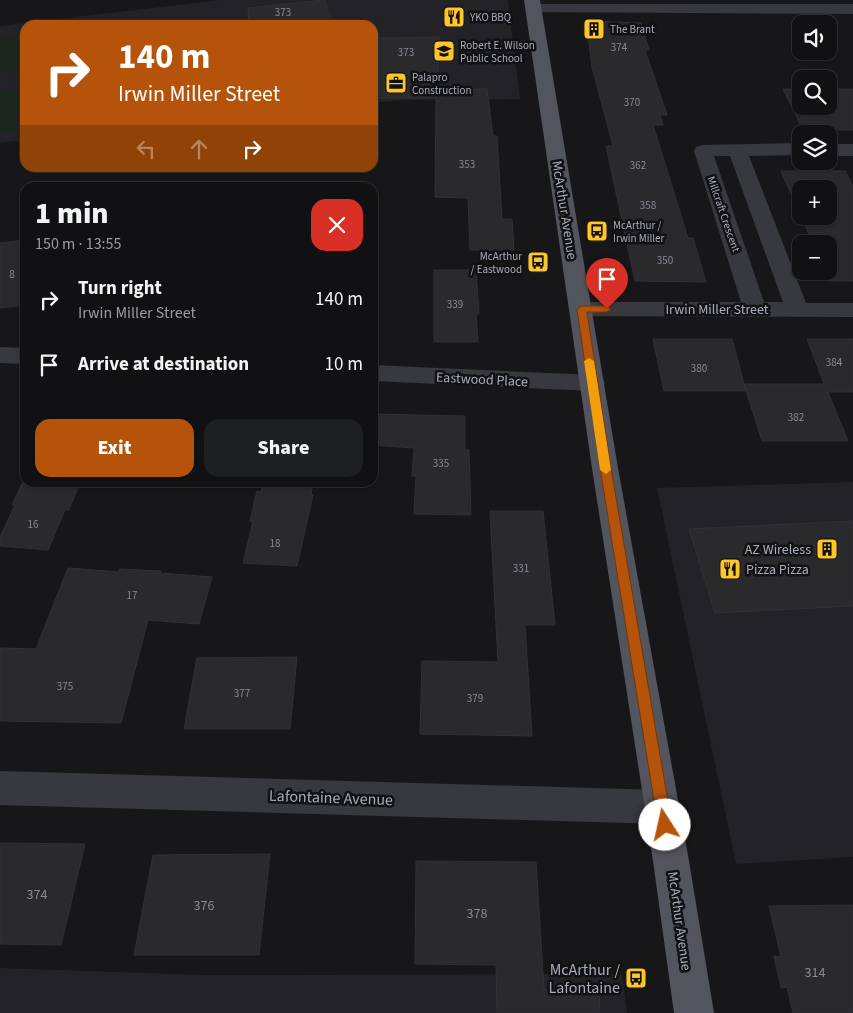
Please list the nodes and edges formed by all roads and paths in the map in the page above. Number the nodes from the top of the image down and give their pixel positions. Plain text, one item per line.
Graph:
1 (533, 5) edge
2 (853, 9) edge
3 (792, 150) edge
4 (837, 150) edge
5 (853, 150) edge
6 (738, 151) junction
7 (582, 309) junction
8 (797, 309) junction
9 (755, 310) junction
10 (853, 310) edge
11 (0, 355) edge
12 (20, 356) edge
13 (378, 373) edge
14 (592, 383) junction
15 (0, 788) edge
16 (662, 807) junction
17 (694, 1013) edge

1 - 2 street
1 - 7 main road, McArthur Avenue
3 - 6 street, Millcraft Crescent
4 - 5 street
6 - 8 street
6 - 9 street, Millcraft Crescent
7 - 9 street, Irwin Miller Street
7 - 14 main road, McArthur Avenue
8 - 9 street, Irwin Miller Street
8 - 10 street, Irwin Miller Street
11 - 12 street
13 - 14 street, Eastwood Place
14 - 16 main road, McArthur Avenue
15 - 16 street, Lafontaine Avenue
16 - 17 main road, McArthur Avenue

